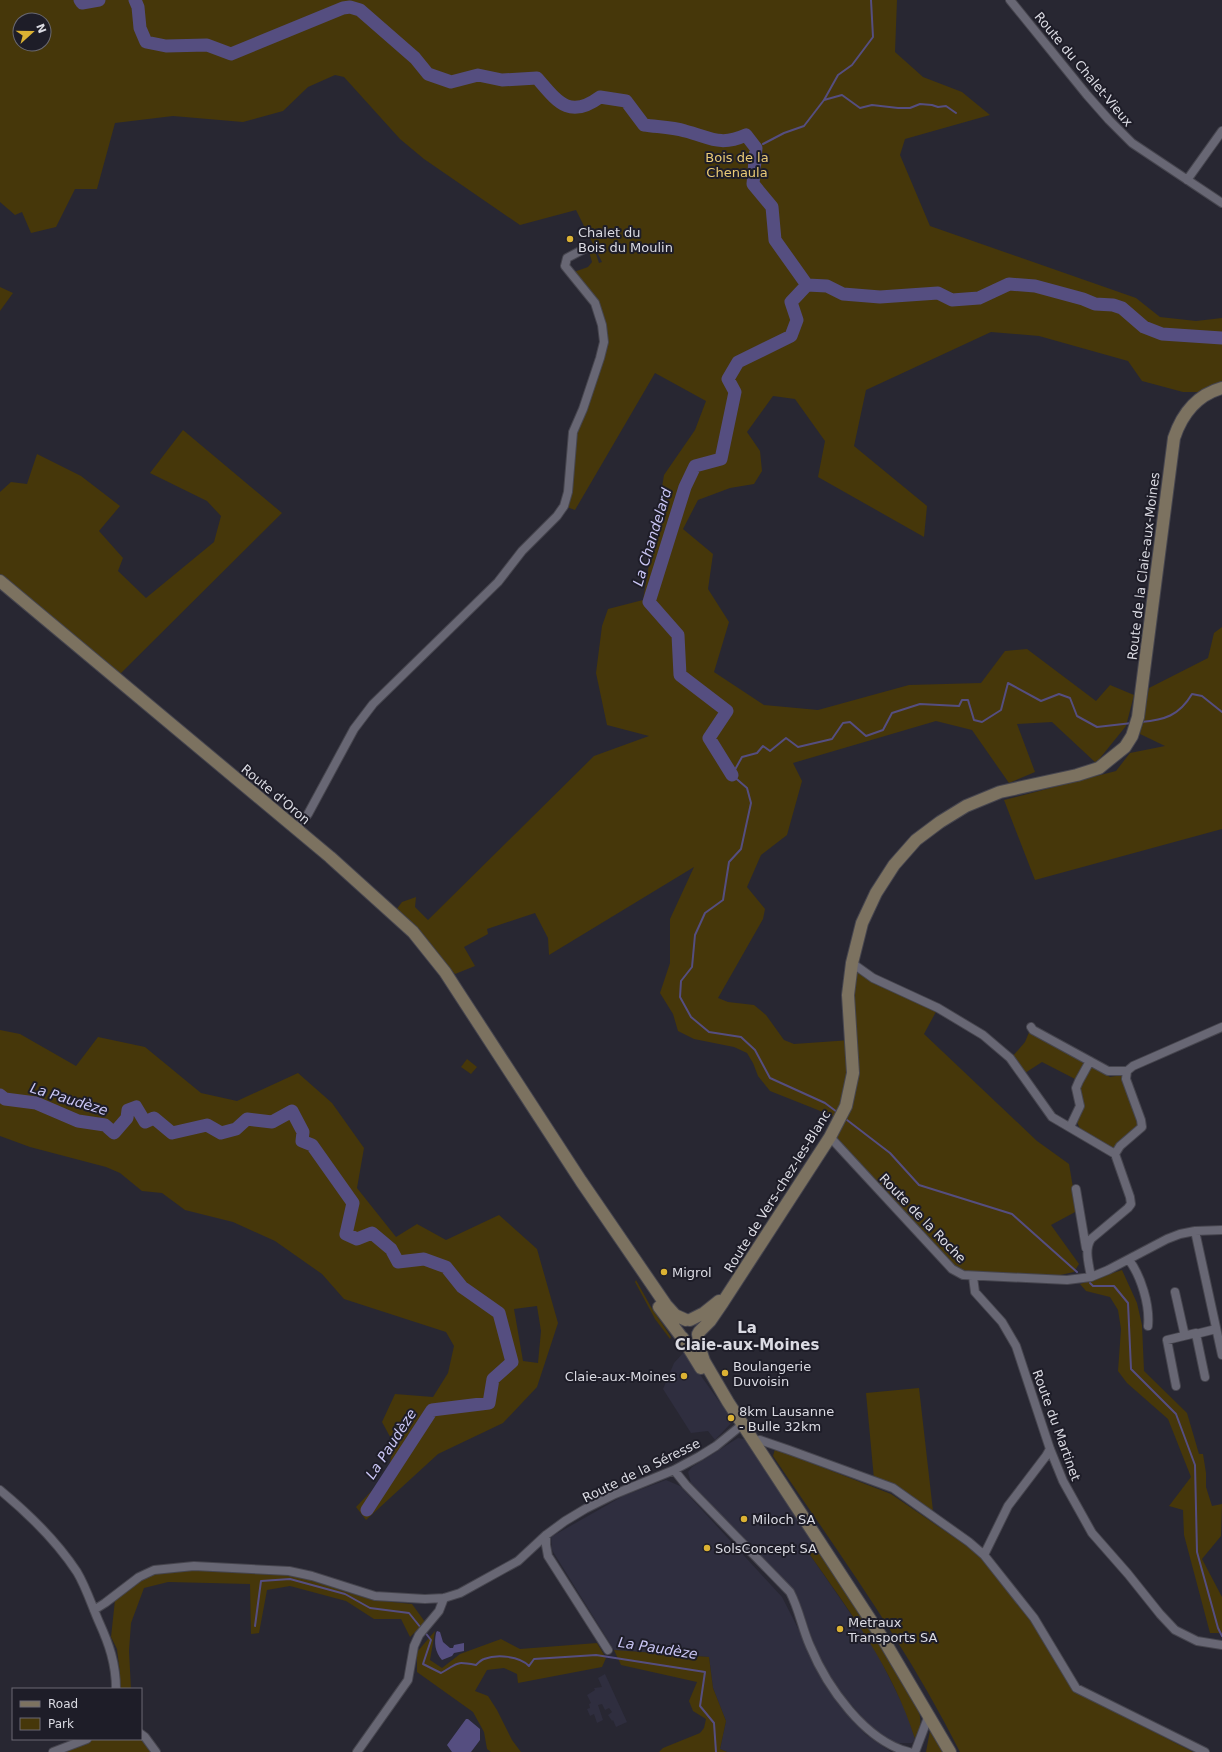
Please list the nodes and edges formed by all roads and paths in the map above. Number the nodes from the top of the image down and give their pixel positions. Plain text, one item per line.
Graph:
1 (1010, 0) edge
2 (1222, 131) edge
3 (1187, 180) junction
4 (1222, 203) edge
5 (584, 250) dead end
6 (1222, 388) edge
7 (0, 581) edge
8 (1111, 760) joint
9 (297, 829) junction
10 (852, 963) junction
11 (1031, 1027) dead end
12 (1222, 1027) edge
13 (1090, 1061) junction
14 (1127, 1070) junction
15 (1070, 1127) junction
16 (830, 1137) junction
17 (1116, 1154) junction
18 (581, 1181) junction
19 (1076, 1189) dead end
20 (1222, 1230) edge
21 (1195, 1231) junction
22 (1086, 1249) junction
23 (1129, 1260) junction
24 (973, 1277) junction
25 (1091, 1277) junction
26 (733, 1287) junction
27 (1176, 1292) dead end
28 (688, 1320) junction
29 (1148, 1326) dead end
30 (1216, 1329) junction
31 (698, 1333) junction
32 (1196, 1333) junction
33 (1188, 1335) junction
34 (681, 1336) junction
35 (1222, 1355) edge
36 (1205, 1377) dead end
37 (1176, 1386) dead end
38 (728, 1402) junction
39 (743, 1424) junction
40 (754, 1441) junction
41 (1050, 1449) junction
42 (674, 1470) junction
43 (0, 1490) edge
44 (546, 1535) junction
45 (984, 1555) junction
46 (444, 1598) junction
47 (94, 1610) junction
48 (1222, 1645) edge
49 (608, 1650) dead end
50 (116, 1688) edge
51 (929, 1715) junction
52 (142, 1735) edge
53 (84, 1740) edge
54 (53, 1752) edge
55 (156, 1752) edge
56 (357, 1752) edge
57 (909, 1752) edge
58 (915, 1752) edge
59 (950, 1752) edge
60 (1206, 1752) edge

1 - 3 street, Route du Chalet-Vieux
2 - 3 street
3 - 4 street, Route du Chalet-Vieux
5 - 9 street
6 - 8 main road, Route de la Claie-aux-Moines
7 - 9 main road, Route d'Oron
8 - 10 main road, Route de Vers-chez-les-Blanc
9 - 18 main road, Route d'Oron
10 - 15 street
10 - 16 main road, Route de Vers-chez-les-Blanc
11 - 13 street
12 - 14 street
13 - 14 street
13 - 15 street
14 - 17 street
15 - 17 street
16 - 24 street, Route de la Roche
16 - 26 main road, Route de Vers-chez-les-Blanc
17 - 22 street
18 - 28 main road
18 - 34 main road
19 - 22 street
20 - 21 street, Route de la Roche
21 - 23 street, Route de la Roche
21 - 30 street
22 - 25 street
23 - 25 street, Route de la Roche
23 - 29 street
24 - 25 street, Route de la Roche
24 - 41 street, Route du Martinet
26 - 28 main road, Route de Vers-chez-les-Blanc
26 - 31 main road, Route de Vers-chez-les-Blanc
27 - 33 street
28 - 31 main road
28 - 34 main road
30 - 32 street
30 - 35 street
31 - 34 main road
31 - 38 main road
32 - 33 street
32 - 36 street
33 - 37 street
34 - 38 main road
38 - 39 main road
39 - 40 main road
39 - 42 street, Route de la Séresse
40 - 45 street
40 - 51 main road
41 - 45 street
41 - 48 street, Route du Martinet
42 - 44 street, Route de la Séresse
42 - 57 street
43 - 47 street
44 - 46 street, Route de la Séresse
44 - 49 street
45 - 60 street
46 - 47 street, Route de la Séresse
46 - 56 street
47 - 50 street
51 - 58 street
51 - 59 main road
52 - 55 street
53 - 54 street

